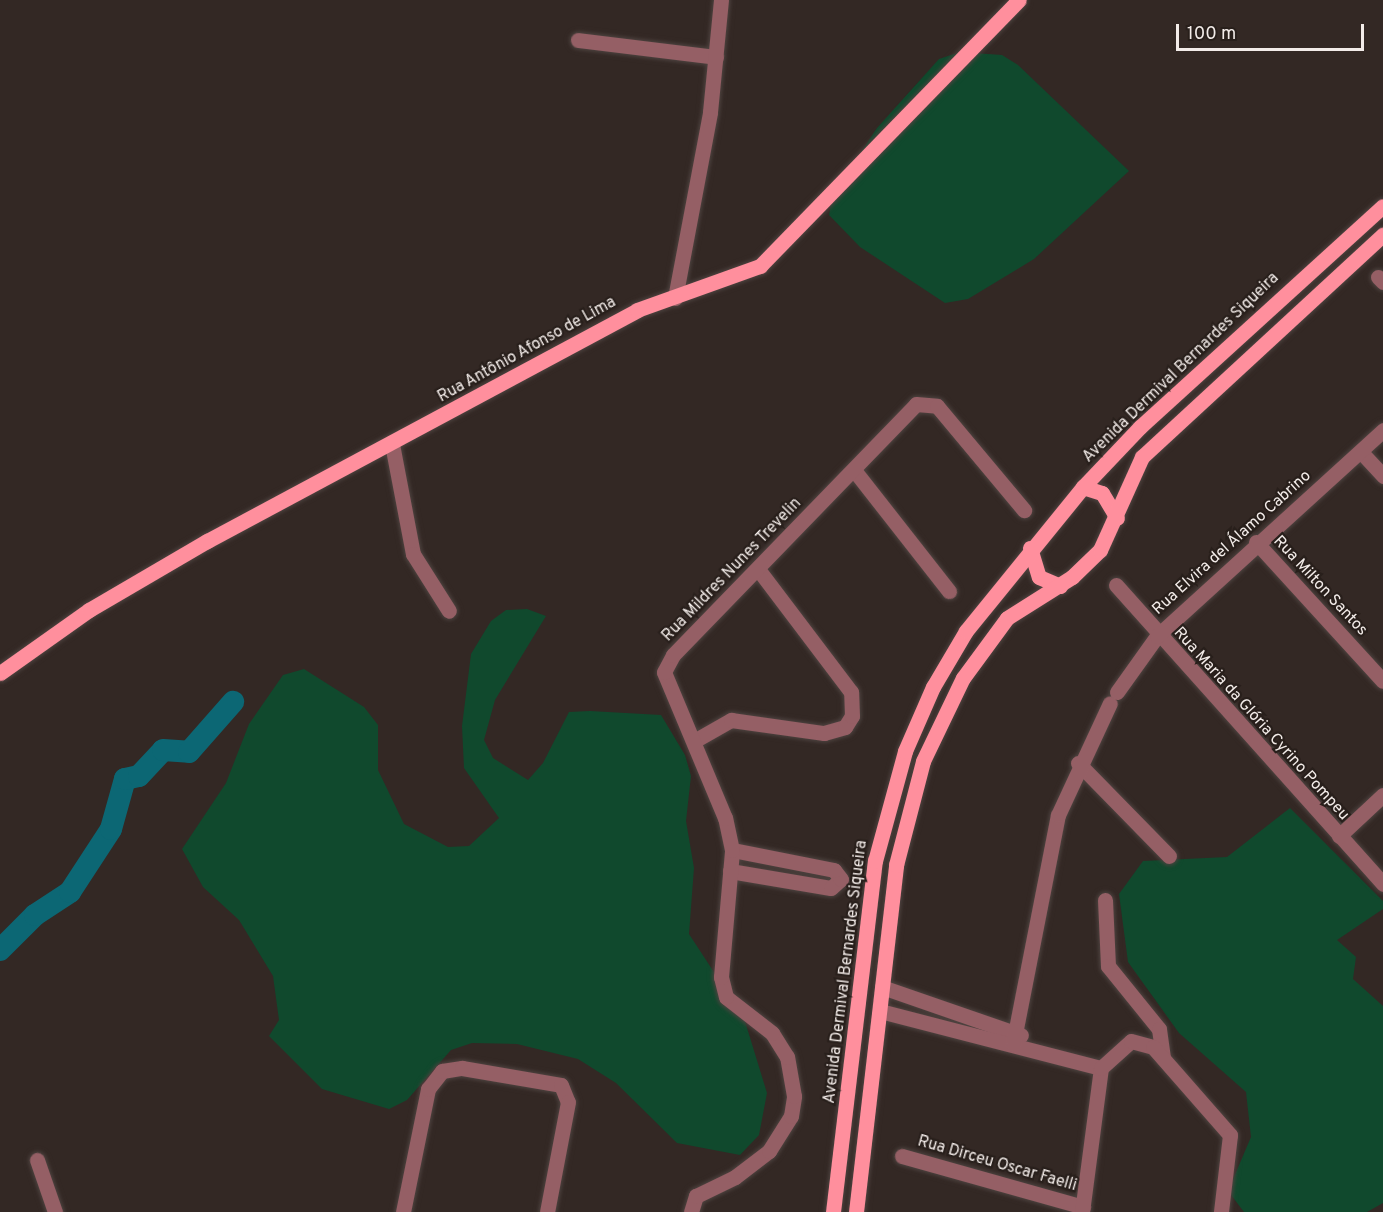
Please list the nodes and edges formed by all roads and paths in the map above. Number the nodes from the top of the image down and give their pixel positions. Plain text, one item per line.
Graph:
1 (721, 0) edge
2 (1019, 0) edge
3 (578, 40) dead end
4 (716, 57) junction
5 (1383, 206) edge
6 (1383, 235) edge
7 (675, 298) junction
8 (1383, 430) edge
9 (392, 444) junction
10 (1360, 452) junction
11 (854, 470) junction
12 (1383, 476) edge
13 (1083, 487) junction
14 (1024, 510) dead end
15 (1117, 518) junction
16 (1256, 542) junction
17 (1030, 548) junction
18 (758, 569) junction
19 (1116, 585) dead end
20 (1060, 586) junction
21 (949, 591) dead end
22 (449, 612) dead end
23 (1156, 636) junction
24 (0, 673) edge
25 (1383, 681) edge
26 (694, 741) junction
27 (1078, 763) junction
28 (1383, 795) edge
29 (1339, 836) junction
30 (732, 850) junction
31 (1169, 856) dead end
32 (730, 871) junction
33 (1383, 885) edge
34 (1105, 900) dead end
35 (882, 987) junction
36 (880, 1011) junction
37 (1014, 1037) junction
38 (1163, 1058) junction
39 (1101, 1068) junction
40 (902, 1155) dead end
41 (37, 1160) dead end
42 (1083, 1209) edge
43 (55, 1212) edge
44 (403, 1212) edge
45 (547, 1212) edge
46 (691, 1212) edge
47 (833, 1212) edge
48 (856, 1212) edge
49 (1221, 1212) edge

1 - 4 street
2 - 7 main road, Rua Antônio Afonso de Lima
3 - 4 street
4 - 7 street
5 - 13 main road, Avenida Dermival Bernardes Siqueira
6 - 15 main road
7 - 9 main road, Rua Antônio Afonso de Lima
8 - 10 street, Rua Elvira del Álamo Cabrino
9 - 22 street
9 - 24 main road, Rua Antônio Afonso de Lima
10 - 12 street
10 - 16 street, Rua Elvira del Álamo Cabrino
11 - 14 street, Rua Mildres Nunes Trevelin
11 - 18 street, Rua Mildres Nunes Trevelin
11 - 21 street
13 - 15 main road
13 - 17 main road, Avenida Dermival Bernardes Siqueira
15 - 20 main road
16 - 23 street, Rua Elvira del Álamo Cabrino
16 - 25 street, Rua Milton Santos
17 - 20 main road
17 - 47 main road, Avenida Dermival Bernardes Siqueira
18 - 26 street, Rua Mildres Nunes Trevelin
18 - 26 street
19 - 23 street, Rua Maria da Glória Cyrino Pompeu
20 - 35 main road
23 - 27 street, Rua Elvira del Álamo Cabrino
23 - 29 street, Rua Maria da Glória Cyrino Pompeu
26 - 30 street, Rua Mildres Nunes Trevelin
27 - 31 street
27 - 37 street, Rua Elvira del Álamo Cabrino
28 - 29 street
29 - 33 street, Rua Maria da Glória Cyrino Pompeu
30 - 32 street, Rua Mildres Nunes Trevelin
30 - 32 street
32 - 46 street, Rua Mildres Nunes Trevelin
34 - 38 street
35 - 36 main road
35 - 37 street
36 - 37 street
36 - 48 main road
37 - 39 street
38 - 39 street
38 - 49 street
39 - 42 street
40 - 42 street, Rua Dirceu Oscar Faelli
41 - 43 street
44 - 45 street

